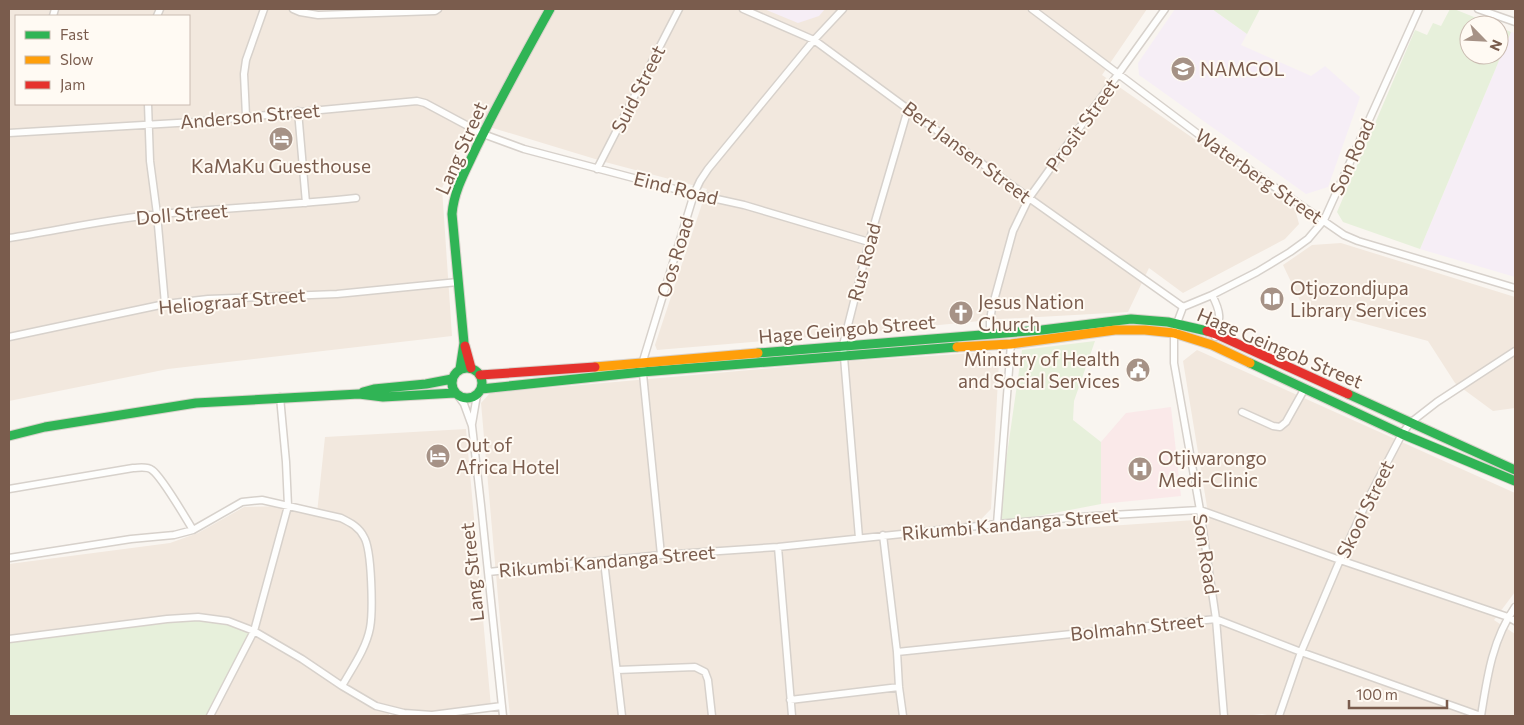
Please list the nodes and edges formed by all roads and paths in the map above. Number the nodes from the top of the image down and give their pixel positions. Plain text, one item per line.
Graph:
1 (264, 9) edge
2 (294, 9) edge
3 (438, 9) edge
4 (550, 9) edge
5 (679, 9) edge
6 (743, 9) edge
7 (843, 9) edge
8 (1032, 9) edge
9 (1165, 9) edge
10 (1419, 9) edge
11 (1478, 9) edge
12 (1515, 22) edge
13 (814, 40) junction
14 (1118, 74) junction
15 (148, 105) edge
16 (908, 108) junction
17 (298, 111) junction
18 (246, 116) junction
19 (149, 124) junction
20 (9, 133) edge
21 (483, 134) junction
22 (597, 169) junction
23 (694, 194) junction
24 (356, 198) dead end
25 (1029, 198) junction
26 (306, 203) junction
27 (157, 214) junction
28 (1324, 220) junction
29 (9, 238) edge
30 (869, 242) junction
31 (458, 282) junction
32 (1515, 288) edge
33 (1212, 295) junction
34 (165, 304) junction
35 (1183, 308) junction
36 (1176, 323) junction
37 (990, 334) junction
38 (1174, 334) junction
39 (1216, 334) junction
40 (9, 337) edge
41 (464, 343) junction
42 (1011, 344) junction
43 (843, 345) junction
44 (1212, 345) junction
45 (1246, 349) junction
46 (1515, 351) edge
47 (844, 356) junction
48 (1241, 358) junction
49 (471, 368) junction
50 (642, 368) junction
51 (460, 370) junction
52 (480, 376) junction
53 (452, 379) junction
54 (1305, 388) junction
55 (479, 392) junction
56 (358, 394) junction
57 (457, 395) junction
58 (280, 397) junction
59 (1242, 412) dead end
60 (1410, 423) junction
61 (472, 426) junction
62 (1402, 434) junction
63 (9, 436) edge
64 (1451, 442) junction
65 (1446, 452) junction
66 (1515, 470) edge
67 (1515, 481) edge
68 (9, 490) edge
69 (288, 506) junction
70 (1200, 510) junction
71 (997, 524) junction
72 (193, 530) junction
73 (883, 535) junction
74 (859, 538) junction
75 (778, 547) junction
76 (661, 555) junction
77 (9, 558) edge
78 (604, 560) junction
79 (1340, 560) junction
80 (488, 572) junction
81 (1515, 607) edge
82 (1508, 617) junction
83 (1216, 619) junction
84 (1515, 621) edge
85 (254, 631) junction
86 (9, 639) edge
87 (898, 652) junction
88 (1301, 652) junction
89 (617, 670) junction
90 (342, 686) junction
91 (899, 687) junction
92 (790, 700) junction
93 (502, 706) junction
94 (210, 716) edge
95 (503, 716) edge
96 (622, 716) edge
97 (712, 716) edge
98 (792, 716) edge
99 (904, 716) edge
100 (1224, 716) edge
101 (1279, 716) edge
102 (1481, 716) edge

1 - 18 street
2 - 3 street
4 - 21 main road, Lang Street
5 - 22 street, Suid Street
6 - 13 street, Bert Jansen Street
7 - 13 street, Oos Road
8 - 14 street, Waterberg Street
9 - 14 street, Prosit Street
10 - 28 street, Son Road
11 - 12 street
13 - 16 street, Bert Jansen Street
13 - 23 street, Oos Road
14 - 25 street, Prosit Street
14 - 28 street, Waterberg Street
15 - 19 street
16 - 25 street, Bert Jansen Street
16 - 30 street, Rus Road
17 - 18 street, Anderson Street
17 - 21 street, Anderson Street
17 - 26 street
18 - 19 street, Anderson Street
19 - 20 street, Anderson Street
19 - 27 street
21 - 22 street, Eind Road
21 - 31 main road, Lang Street
22 - 23 street, Eind Road
23 - 30 street, Eind Road
23 - 50 street, Oos Road
24 - 26 street, Doll Street
25 - 35 street, Bert Jansen Street
25 - 37 street, Prosit Street
26 - 27 street, Doll Street
27 - 29 street, Doll Street
27 - 34 street
28 - 32 street, Waterberg Street
28 - 33 street, Son Road
30 - 43 street, Rus Road
31 - 34 street, Heliograaf Street
31 - 41 main road, Lang Street
33 - 35 street, Son Road
33 - 39 street
34 - 40 street, Heliograaf Street
35 - 36 street
36 - 37 main road, Hage Geingob Street
36 - 38 street, Son Road
36 - 39 main road, Hage Geingob Street
37 - 43 main road, Hage Geingob Street
38 - 42 main road, Hage Geingob Street
38 - 44 main road, Hage Geingob Street
38 - 70 street, Son Road
39 - 44 street
39 - 45 main road, Hage Geingob Street
41 - 49 main road, Lang Street
41 - 51 main road, Lang Street
42 - 47 main road, Hage Geingob Street
42 - 71 street
43 - 47 street, Rus Road
43 - 50 main road, Hage Geingob Street
44 - 48 main road, Hage Geingob Street
45 - 48 main road
45 - 60 main road, Hage Geingob Street
46 - 60 street, Skool Street
47 - 50 main road, Hage Geingob Street
47 - 74 street, Rus Road
48 - 54 main road, Hage Geingob Street
49 - 51 main road
49 - 52 main road
50 - 52 main road, Hage Geingob Street
50 - 55 main road, Hage Geingob Street
50 - 76 street, Oos Road
51 - 53 main road
52 - 55 main road
53 - 56 main road
53 - 57 main road
54 - 59 street
54 - 62 main road, Hage Geingob Street
55 - 57 main road, Hage Geingob Street
55 - 61 street, Lang Street
56 - 57 main road, Hage Geingob Street
56 - 58 main road
57 - 61 street, Lang Street
58 - 63 main road
58 - 69 street
60 - 62 street, Skool Street
60 - 64 main road, Hage Geingob Street
61 - 80 street, Lang Street
62 - 65 main road, Hage Geingob Street
62 - 79 street, Skool Street
64 - 65 main road
64 - 66 main road, Hage Geingob Street
65 - 67 main road, Hage Geingob Street
68 - 72 street
69 - 72 street
69 - 85 street
69 - 90 street
70 - 71 street, Rikumbi Kandanga Street
70 - 79 street, Rikumbi Kandanga Street
70 - 83 street, Son Road
71 - 73 street, Rikumbi Kandanga Street
72 - 77 street
73 - 74 street, Rikumbi Kandanga Street
73 - 87 street
74 - 75 street, Rikumbi Kandanga Street
75 - 76 street, Rikumbi Kandanga Street
75 - 92 street
76 - 78 street, Rikumbi Kandanga Street
78 - 80 street, Rikumbi Kandanga Street
78 - 89 street
79 - 82 street, Rikumbi Kandanga Street
79 - 88 street, Skool Street
80 - 93 street, Lang Street
81 - 82 street
82 - 84 street, Rikumbi Kandanga Street
82 - 102 street
83 - 87 street, Bolmahn Street
83 - 88 street, Bolmahn Street
83 - 100 street, Son Road
85 - 86 street
85 - 90 street
85 - 94 street
87 - 91 street
88 - 101 street, Skool Street
88 - 102 street, Bolmahn Street
89 - 96 street
89 - 97 street
90 - 93 street
91 - 92 street
91 - 99 street
92 - 98 street
93 - 95 street, Lang Street

